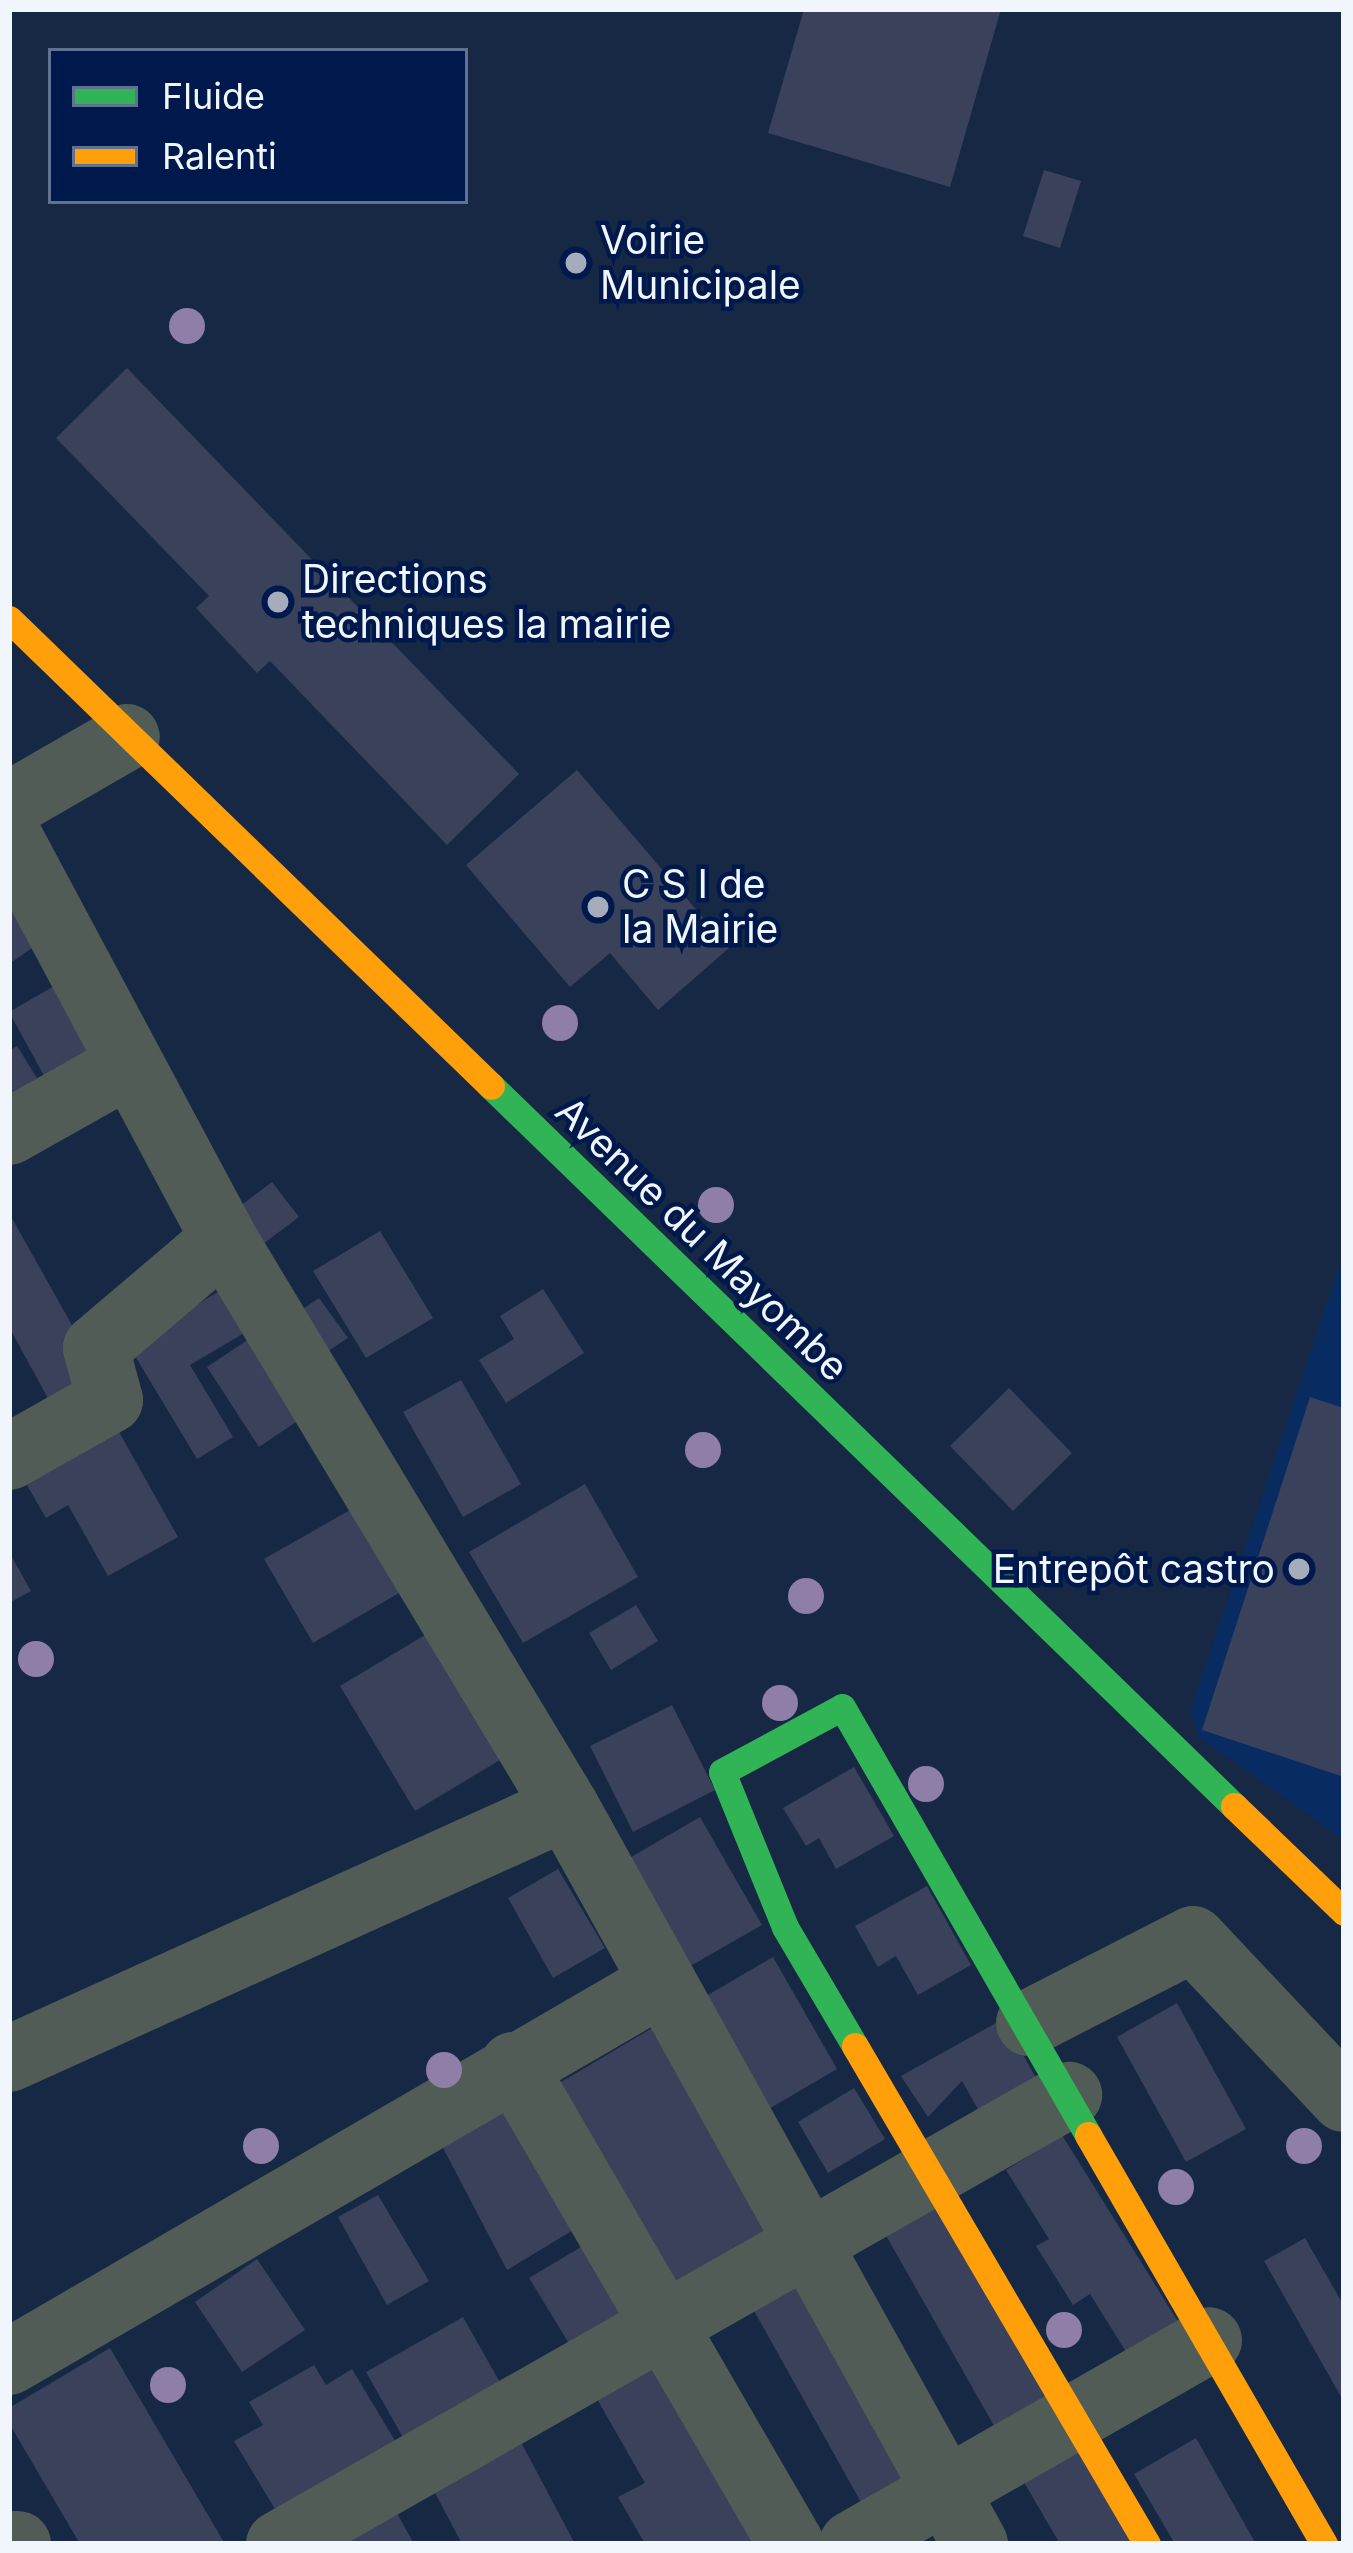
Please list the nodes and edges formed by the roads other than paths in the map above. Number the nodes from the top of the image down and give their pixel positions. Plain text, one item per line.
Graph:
1 (9, 619) edge
2 (127, 737) junction
3 (9, 806) edge
4 (9, 836) edge
5 (128, 1065) junction
6 (9, 1132) edge
7 (224, 1239) junction
8 (9, 1457) edge
9 (566, 1807) junction
10 (1344, 1912) edge
11 (658, 1985) junction
12 (1029, 2024) junction
13 (9, 2059) edge
14 (512, 2065) junction
15 (1069, 2095) junction
16 (1344, 2099) edge
17 (932, 2176) junction
18 (806, 2245) junction
19 (662, 2326) junction
20 (1209, 2340) junction
21 (9, 2362) edge
22 (1074, 2421) junction
23 (959, 2518) edge
24 (279, 2544) edge
25 (790, 2544) edge
26 (852, 2544) edge
27 (1147, 2544) edge
28 (1324, 2544) edge

1 - 2 street, Avenue du Mayombe
2 - 3 street
2 - 10 street, Avenue du Mayombe
4 - 5 street
5 - 6 street
5 - 7 street
7 - 8 street
7 - 9 street
9 - 11 street
9 - 13 street
11 - 14 street
11 - 18 street
12 - 15 street
12 - 16 street
12 - 17 street
14 - 19 street
14 - 21 street
15 - 17 street
15 - 20 street
17 - 18 street
17 - 22 street
18 - 19 street
18 - 23 street
19 - 24 street
19 - 25 street
20 - 22 street
20 - 28 street
22 - 23 street
22 - 27 street
23 - 26 street

